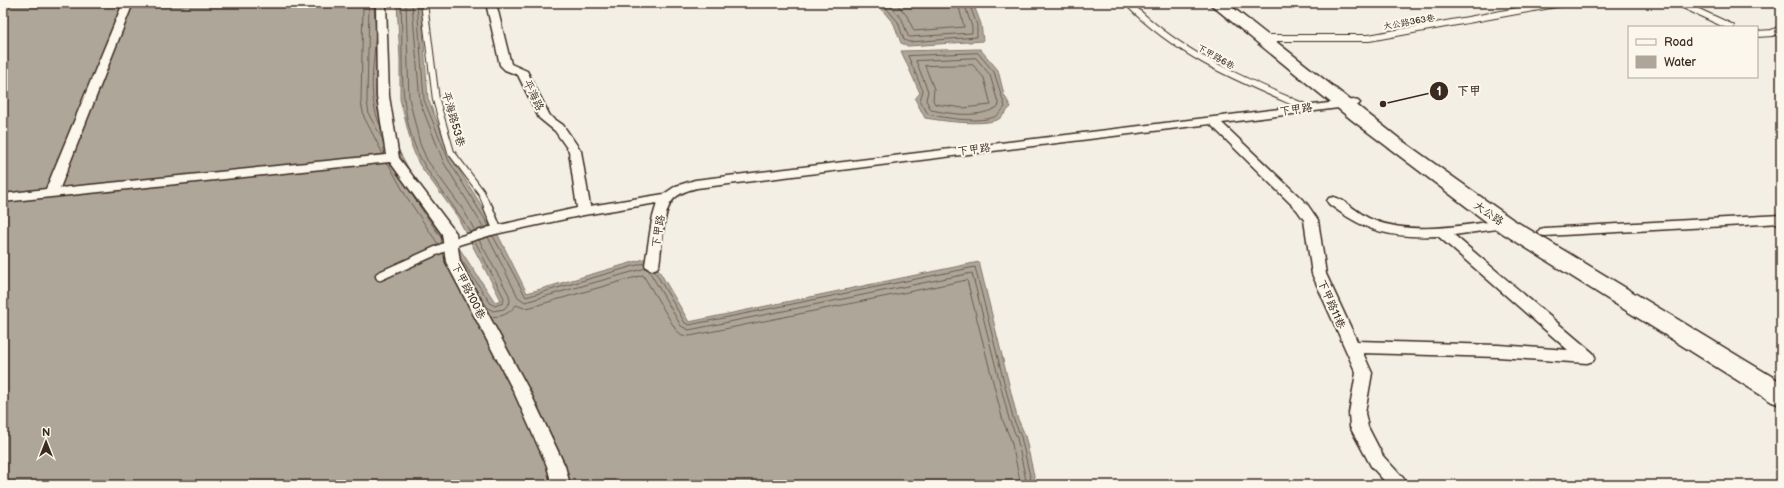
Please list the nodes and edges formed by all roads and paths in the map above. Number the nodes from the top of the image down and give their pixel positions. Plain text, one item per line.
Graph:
1 (128, 3) edge
2 (381, 3) edge
3 (424, 3) edge
4 (492, 3) edge
5 (1128, 3) edge
6 (1217, 3) edge
7 (1228, 3) edge
8 (1561, 3) edge
9 (1679, 3) edge
10 (1729, 26) edge
11 (1781, 29) edge
12 (1758, 34) edge
13 (1264, 37) junction
14 (1348, 103) junction
15 (1307, 108) junction
16 (1213, 121) junction
17 (393, 158) junction
18 (51, 193) junction
19 (668, 197) junction
20 (3, 198) edge
21 (1334, 201) dead end
22 (584, 211) junction
23 (1781, 219) edge
24 (1504, 224) junction
25 (494, 230) junction
26 (1441, 231) junction
27 (1545, 232) junction
28 (454, 243) junction
29 (652, 265) dead end
30 (380, 276) dead end
31 (1351, 347) junction
32 (1781, 378) edge
33 (1781, 395) edge
34 (561, 485) edge
35 (1399, 485) edge

1 - 18 street
2 - 17 street, 下甲路100巷
3 - 25 lane, 平海路53巷
4 - 22 street, 平海路
5 - 15 lane, 下甲路6巷
6 - 13 main road, 大公路
7 - 13 main road, 大公路
8 - 13 lane, 大公路363巷
9 - 10 lane
11 - 12 lane
13 - 14 main road, 大公路
14 - 15 street, 下甲路
14 - 24 main road, 大公路
14 - 27 main road, 大公路
15 - 16 street, 下甲路
16 - 19 street, 下甲路
16 - 31 street, 下甲路11巷
17 - 18 street
17 - 28 street, 下甲路100巷
18 - 20 street
19 - 22 street
19 - 29 street, 下甲路
21 - 26 street
22 - 25 street
23 - 27 street
24 - 26 street
24 - 33 main road, 大公路
25 - 28 lane
26 - 31 street
27 - 32 main road, 大公路
28 - 30 lane
28 - 34 street, 下甲路100巷
31 - 35 street, 下甲路11巷

